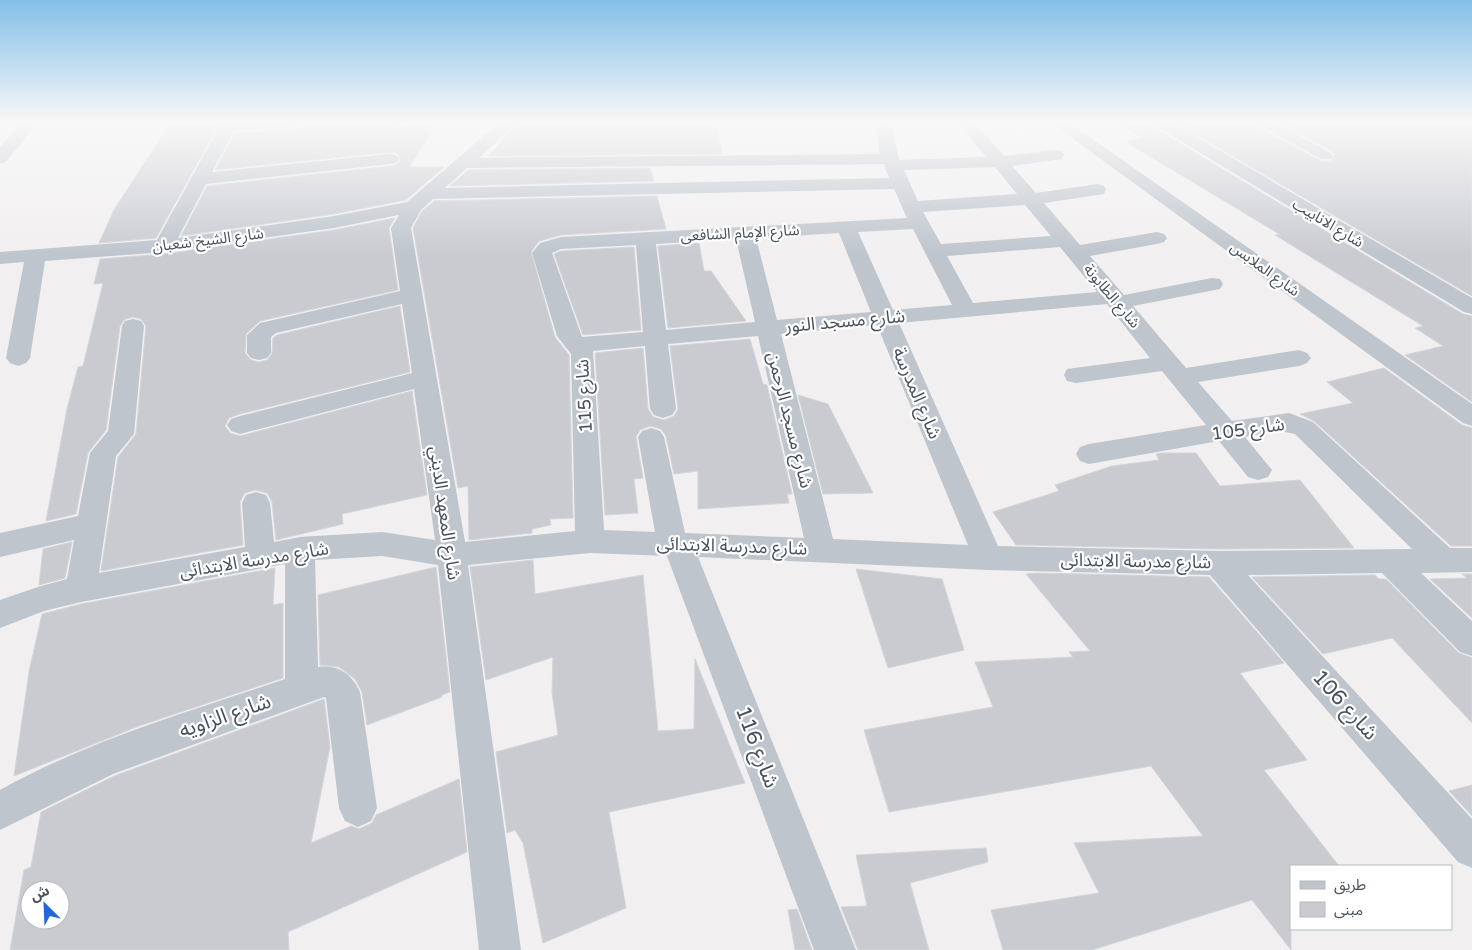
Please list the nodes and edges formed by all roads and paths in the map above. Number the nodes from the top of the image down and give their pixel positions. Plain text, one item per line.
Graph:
1 (207, 166) edge
2 (320, 166) edge
3 (458, 166) edge
4 (893, 166) edge
5 (1004, 166) edge
6 (1120, 166) edge
7 (1235, 166) edge
8 (200, 179) junction
9 (900, 183) junction
10 (1098, 190) dead end
11 (1031, 199) junction
12 (421, 201) junction
13 (914, 215) junction
14 (846, 227) junction
15 (744, 233) junction
16 (645, 238) junction
17 (1157, 238) dead end
18 (561, 243) joint
19 (164, 246) junction
20 (1071, 247) junction
21 (935, 250) junction
22 (35, 256) junction
23 (0, 258) edge
24 (1212, 284) dead end
25 (411, 295) junction
26 (1116, 300) junction
27 (1472, 307) edge
28 (966, 310) junction
29 (884, 317) junction
30 (133, 326) dead end
31 (768, 328) junction
32 (655, 338) junction
33 (576, 345) junction
34 (259, 353) dead end
35 (18, 358) dead end
36 (1299, 358) dead end
37 (1174, 370) junction
38 (1076, 375) dead end
39 (424, 378) junction
40 (663, 410) dead end
41 (1472, 417) edge
42 (240, 425) dead end
43 (1226, 431) junction
44 (651, 437) dead end
45 (1089, 454) dead end
46 (1258, 470) dead end
47 (256, 503) dead end
48 (91, 525) junction
49 (590, 541) junction
50 (675, 544) junction
51 (0, 545) edge
52 (300, 549) junction
53 (821, 549) junction
54 (452, 554) junction
55 (262, 556) junction
56 (988, 558) junction
57 (1389, 561) junction
58 (1458, 561) edge
59 (1218, 563) junction
60 (81, 589) junction
61 (0, 614) edge
62 (1472, 642) edge
63 (302, 690) junction
64 (358, 808) dead end
65 (0, 811) edge
66 (1472, 848) edge
67 (500, 950) edge
68 (835, 950) edge

1 - 8 street
2 - 8 street
3 - 12 street, شارع المعهد الديني
4 - 9 street
5 - 11 street, شارع الطابونة
6 - 41 street, شارع الملابس
7 - 27 street, شارع الانابيب
8 - 19 street
9 - 12 street, شارع الشيخ شعبان
9 - 13 street
10 - 11 street, شارع الإمام الشافعى
11 - 13 street, شارع الإمام الشافعى
11 - 20 street, شارع الطابونة
12 - 19 street, شارع الشيخ شعبان
12 - 25 street, شارع المعهد الديني
13 - 14 street, شارع الإمام الشافعى
13 - 21 street
14 - 15 street, شارع الإمام الشافعى
14 - 29 street, شارع المدرسة
15 - 16 street, شارع الإمام الشافعى
15 - 31 street, شارع مسجد الرحمن
16 - 18 street, شارع الإمام الشافعى
16 - 32 street
17 - 20 street
18 - 33 street, شارع 115
19 - 22 street, شارع الشيخ شعبان
20 - 21 street
20 - 26 street, شارع الطابونة
21 - 28 street
22 - 23 street, شارع الشيخ شعبان
22 - 35 street
24 - 26 street, شارع مسجد النور
25 - 34 street
25 - 39 street, شارع المعهد الديني
26 - 28 street, شارع مسجد النور
26 - 37 street, شارع الطابونة
28 - 29 street, شارع مسجد النور
29 - 31 street, شارع مسجد النور
29 - 56 street, شارع المدرسة
30 - 48 street
31 - 32 street, شارع مسجد النور
31 - 53 street, شارع مسجد الرحمن
32 - 33 street, شارع مسجد النور
32 - 40 street
33 - 49 street, شارع 115
36 - 37 street
37 - 38 street
37 - 43 street, شارع الطابونة
39 - 42 street
39 - 54 street, شارع المعهد الديني
43 - 45 street, شارع 105
43 - 46 street, شارع الطابونة
43 - 58 street, شارع 105
44 - 50 street, شارع 116
47 - 55 street
48 - 51 street
48 - 60 street
49 - 50 street, شارع مدرسة الابتدائى
49 - 54 street, شارع مدرسة الابتدائى
50 - 53 street, شارع مدرسة الابتدائى
50 - 68 street, شارع 116
52 - 54 street, شارع مدرسة الابتدائى
52 - 55 street, شارع مدرسة الابتدائى
52 - 63 street
53 - 56 street, شارع مدرسة الابتدائى
54 - 67 street, شارع المعهد الديني
55 - 60 street, شارع مدرسة الابتدائى
56 - 59 street, شارع مدرسة الابتدائى
57 - 58 street, شارع مدرسة الابتدائى
57 - 59 street, شارع مدرسة الابتدائى
57 - 62 street
59 - 66 street, شارع 106
60 - 61 street, شارع مدرسة الابتدائى
63 - 64 street, شارع الزاويه
63 - 65 street, شارع الزاويه

